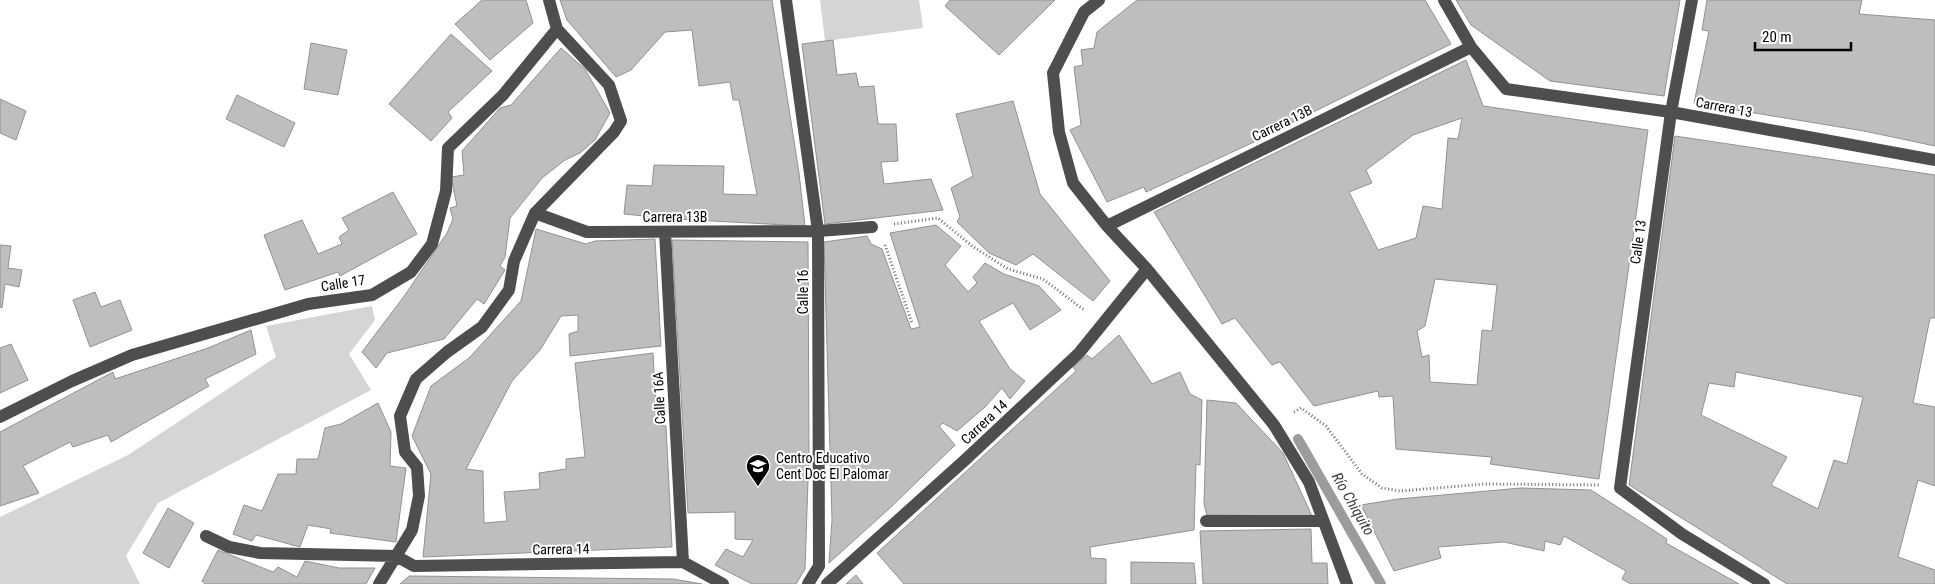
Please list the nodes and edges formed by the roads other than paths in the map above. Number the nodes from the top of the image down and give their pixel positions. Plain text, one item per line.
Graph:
1 (549, 0) edge
2 (786, 0) edge
3 (1099, 0) edge
4 (1444, 0) edge
5 (1692, 0) edge
6 (557, 29) junction
7 (1471, 47) junction
8 (1671, 112) junction
9 (1935, 160) edge
10 (535, 213) junction
11 (1107, 226) junction
12 (872, 227) road end
13 (818, 231) junction
14 (664, 232) junction
15 (1147, 268) junction
16 (0, 417) edge
17 (1206, 521) dead end
18 (1322, 521) junction
19 (206, 536) dead end
20 (396, 556) junction
21 (682, 562) junction
22 (379, 584) edge
23 (723, 584) edge
24 (808, 584) edge
25 (827, 584) edge
26 (1347, 584) edge
27 (1764, 584) edge

1 - 6 street
2 - 13 street, Calle 16
3 - 11 street
4 - 7 street
5 - 8 street, Calle 13
6 - 10 street
6 - 16 street, Calle 17
7 - 8 street, Carrera 13
7 - 11 street, Carrera 13B
8 - 9 street, Carrera 13
8 - 27 street, Calle 13
10 - 14 street, Carrera 13B
10 - 20 street
11 - 15 street
12 - 13 street, Carrera 13B
13 - 14 street, Carrera 13B
13 - 24 street, Calle 16
14 - 21 street, Calle 16A
15 - 18 street
15 - 25 street, Carrera 14
17 - 18 street
18 - 26 street
19 - 20 street
20 - 21 street, Carrera 14
20 - 22 street
21 - 23 street, Carrera 14

